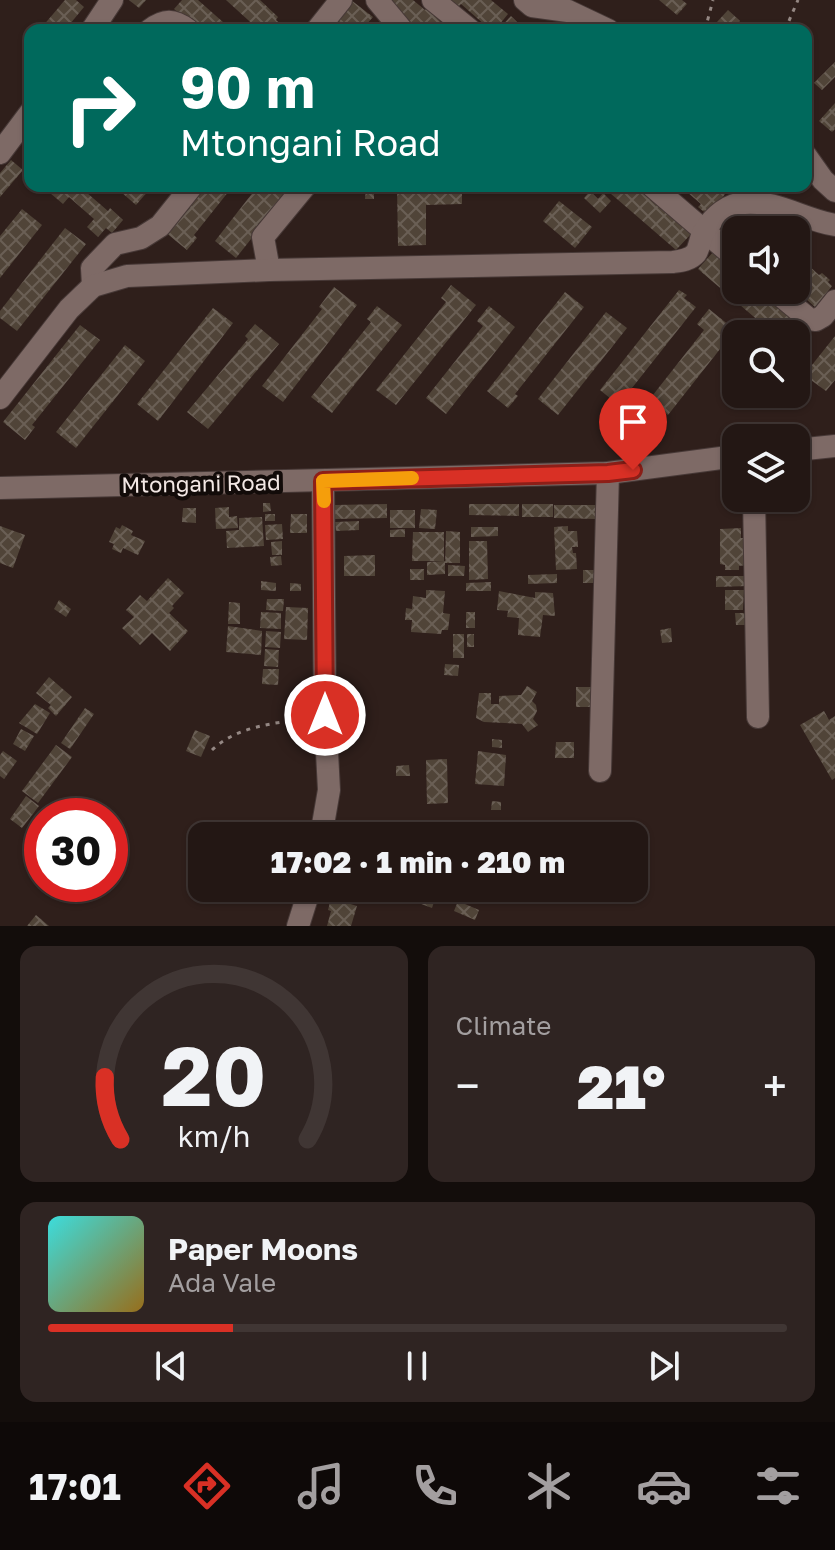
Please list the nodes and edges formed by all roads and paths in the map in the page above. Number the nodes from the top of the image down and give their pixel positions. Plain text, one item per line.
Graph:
1 (341, 0) edge
2 (377, 0) edge
3 (433, 0) edge
4 (525, 0) edge
5 (713, 0) edge
6 (798, 0) edge
7 (322, 24) edge
8 (397, 24) edge
9 (463, 24) edge
10 (595, 24) edge
11 (707, 24) edge
12 (788, 24) edge
13 (24, 121) edge
14 (0, 153) edge
15 (812, 164) edge
16 (835, 191) edge
17 (187, 192) edge
18 (300, 192) edge
19 (659, 192) edge
20 (835, 225) edge
21 (704, 231) junction
22 (722, 246) edge
23 (269, 270) junction
24 (93, 286) junction
25 (835, 301) edge
26 (791, 304) edge
27 (0, 398) edge
28 (835, 446) edge
29 (810, 449) edge
30 (722, 458) edge
31 (608, 473) junction
32 (323, 481) junction
33 (0, 488) edge
34 (754, 512) edge
35 (325, 715) junction
36 (758, 717) dead end
37 (212, 750) dead end
38 (600, 771) dead end
39 (323, 822) edge
40 (306, 902) edge
41 (298, 926) edge

1 - 7 street
2 - 8 street
3 - 9 street
4 - 10 street
5 - 11 path
6 - 12 path
13 - 14 street
15 - 16 street
17 - 24 street
18 - 23 street
19 - 21 street
20 - 21 street
21 - 22 street
21 - 23 street
23 - 24 street
24 - 27 street
25 - 26 street
28 - 29 street
30 - 31 street, Mtongani Road
31 - 32 street, Mtongani Road
31 - 38 street
32 - 33 street, Mtongani Road
32 - 35 street
34 - 36 street
35 - 37 path
35 - 39 street
40 - 41 street

